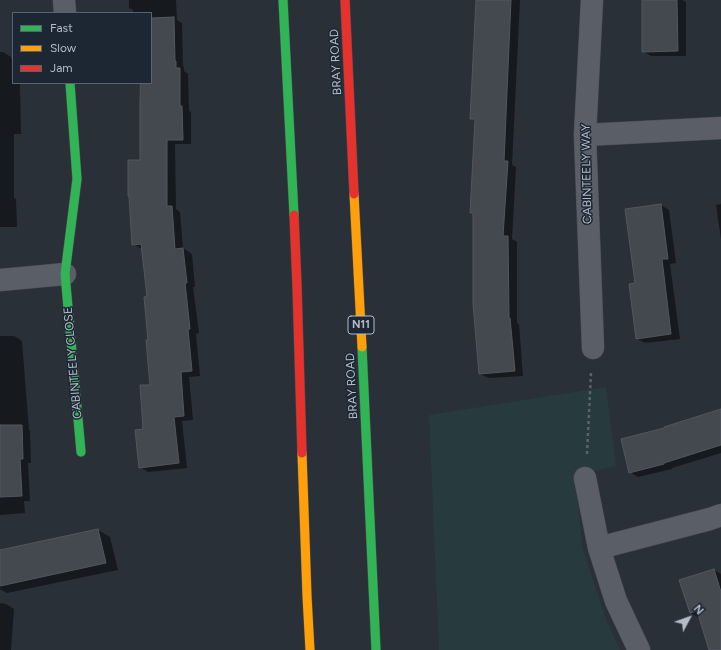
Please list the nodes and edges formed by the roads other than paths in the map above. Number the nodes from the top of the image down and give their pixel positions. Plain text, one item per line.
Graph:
1 (64, 0) edge
2 (283, 0) edge
3 (345, 0) edge
4 (592, 0) edge
5 (65, 12) edge
6 (70, 84) edge
7 (721, 128) edge
8 (585, 135) junction
9 (65, 274) junction
10 (0, 280) edge
11 (593, 348) road end
12 (81, 452) dead end
13 (585, 478) road end
14 (721, 515) edge
15 (599, 548) junction
16 (310, 650) edge
17 (376, 650) edge
18 (639, 650) edge

1 - 5 street
2 - 16 main road
3 - 17 main road, BRAY ROAD / N11
4 - 8 street, CABINTEELY WAY
6 - 9 main road, CABINTEELY CLOSE
7 - 8 street
8 - 11 street, CABINTEELY WAY
9 - 10 street
9 - 12 main road, CABINTEELY CLOSE
13 - 15 street
14 - 15 street
15 - 18 street

